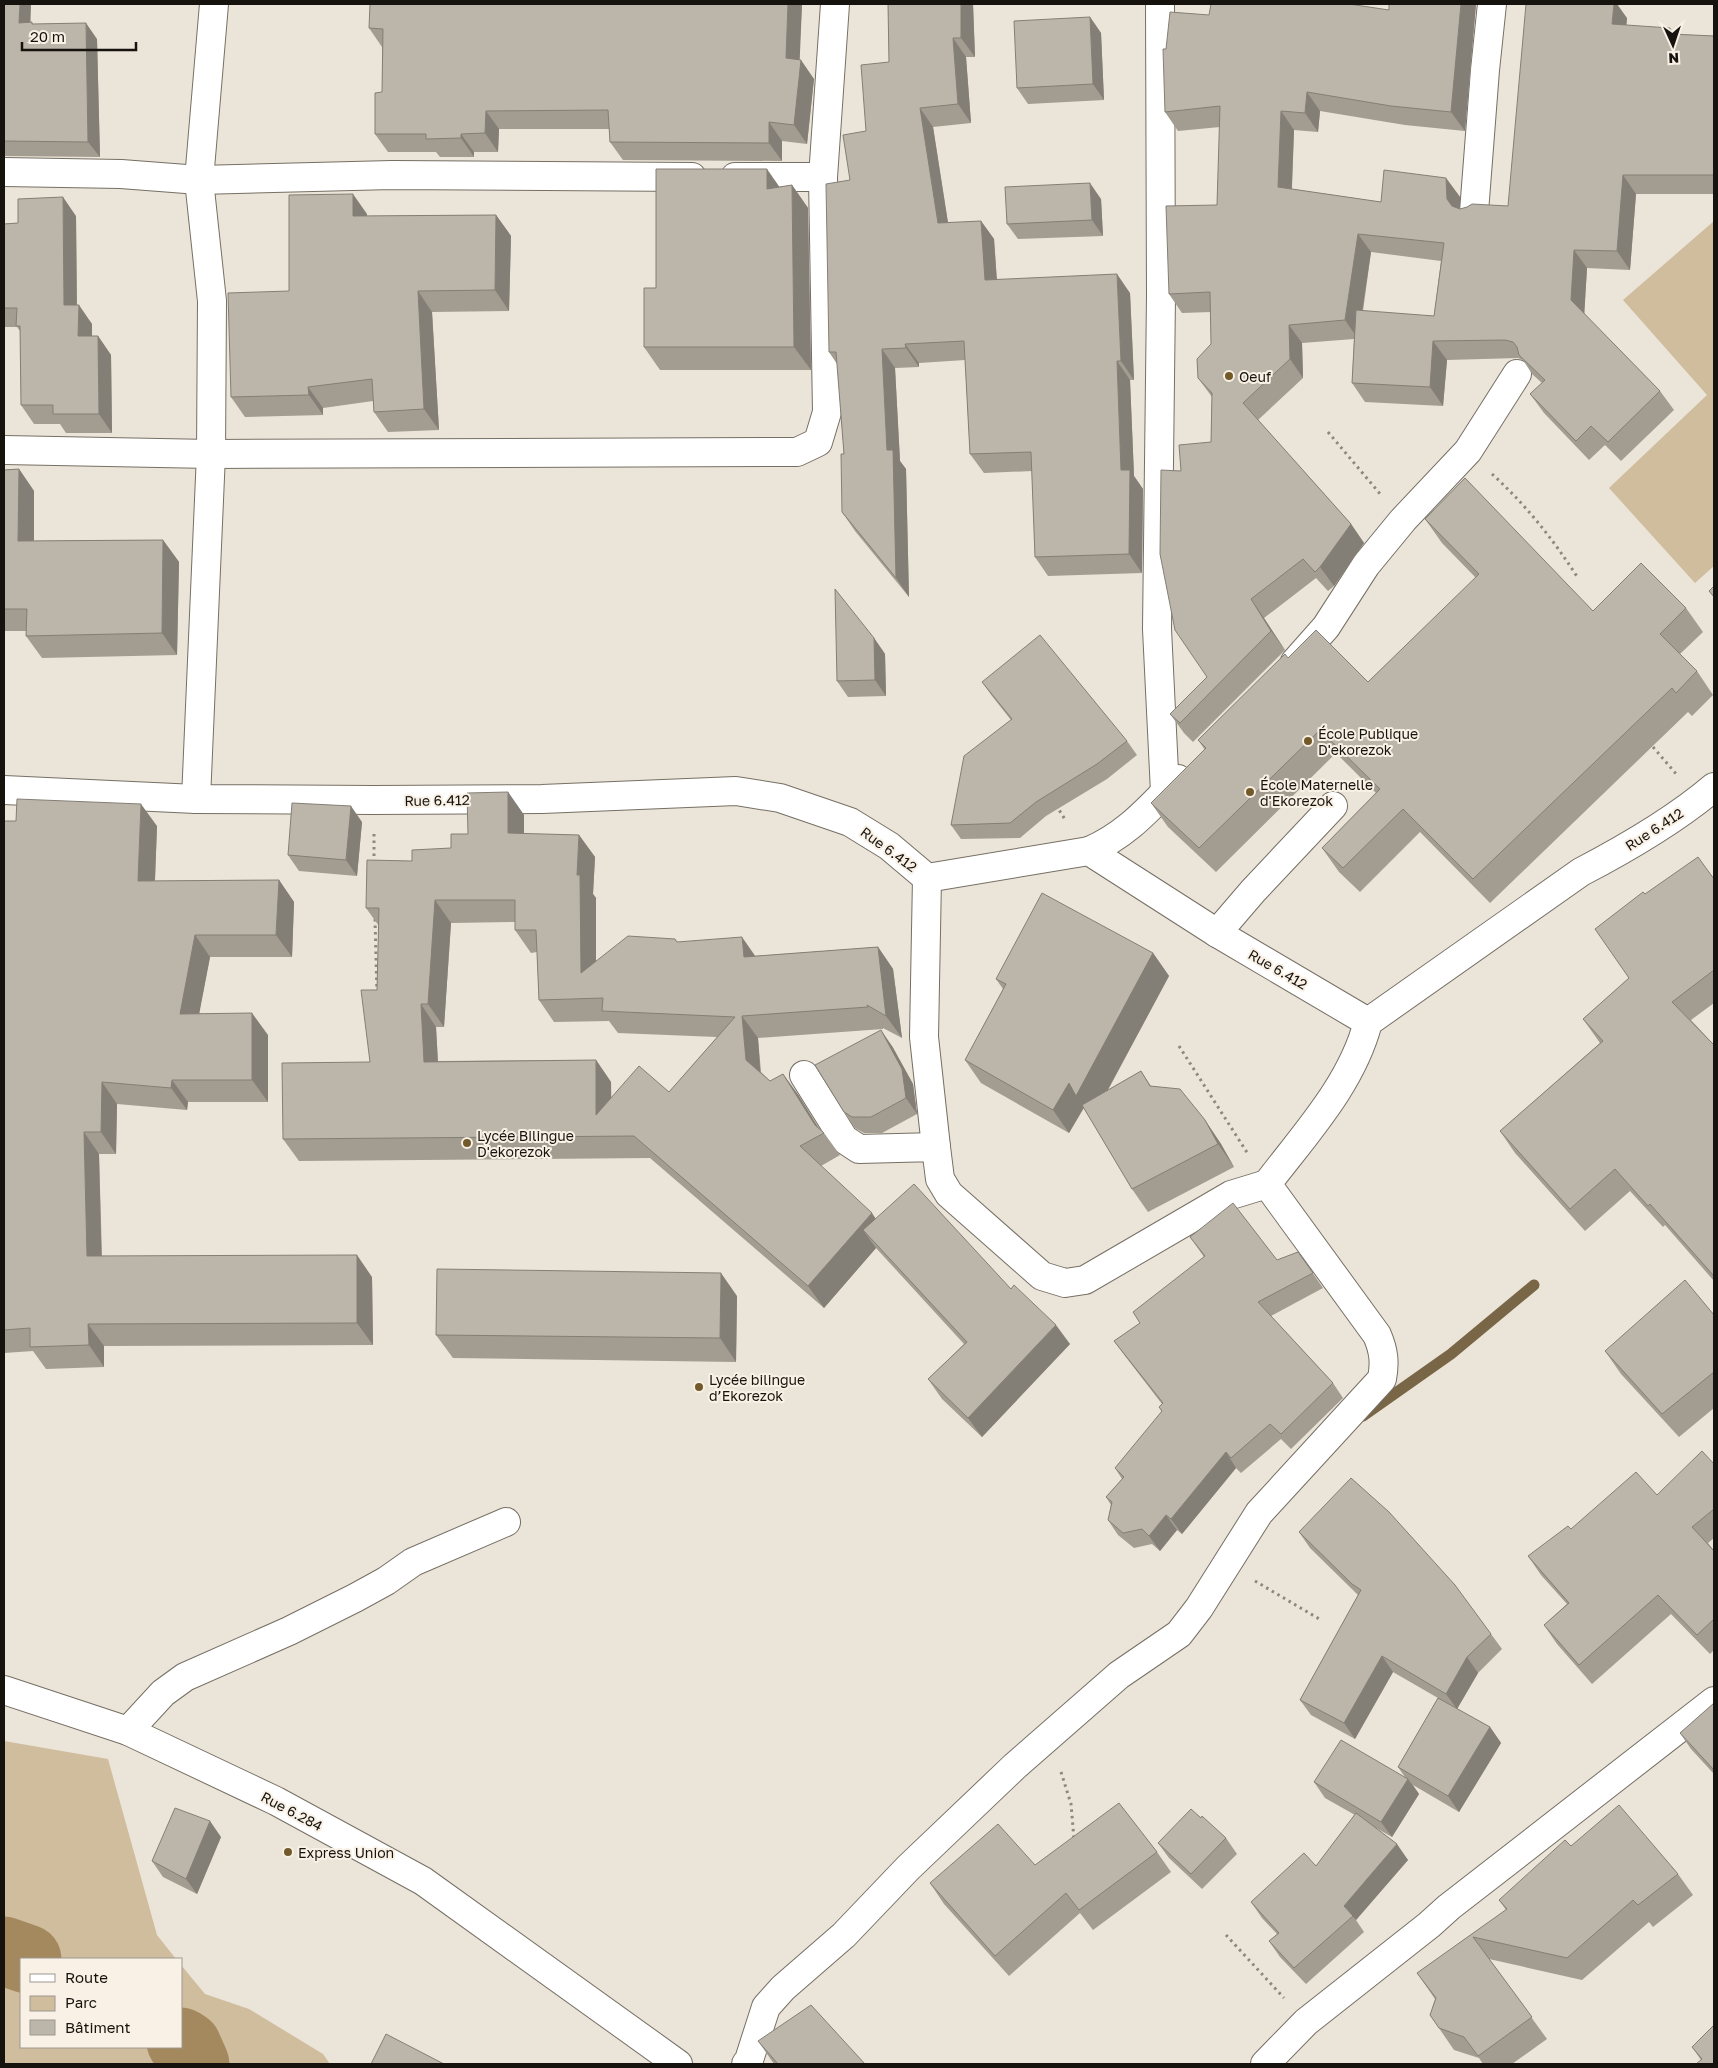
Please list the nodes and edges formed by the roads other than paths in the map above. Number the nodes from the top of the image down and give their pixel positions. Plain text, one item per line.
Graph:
1 (214, 4) edge
2 (835, 4) edge
3 (1160, 4) edge
4 (1492, 4) edge
5 (4, 172) edge
6 (824, 177) junction
7 (199, 180) junction
8 (1474, 212) edge
9 (1517, 374) edge
10 (4, 450) edge
11 (211, 454) junction
12 (1274, 682) edge
13 (1197, 759) edge
14 (1714, 787) edge
15 (4, 790) edge
16 (1165, 792) junction
17 (196, 799) junction
18 (1333, 806) dead end
19 (1089, 851) junction
20 (927, 878) junction
21 (1217, 933) junction
22 (1368, 1022) junction
23 (804, 1075) dead end
24 (936, 1146) junction
25 (1267, 1184) junction
26 (506, 1522) dead end
27 (4, 1690) edge
28 (1714, 1701) edge
29 (128, 1731) junction
30 (678, 2064) edge
31 (746, 2064) edge
32 (1265, 2064) edge

1 - 7 street
2 - 6 street
3 - 16 street
4 - 8 street
5 - 7 street
6 - 7 street
6 - 11 street
7 - 11 street
9 - 12 street
10 - 11 street
11 - 17 street
13 - 16 street
14 - 22 street, Rue 6.412
15 - 17 street, Rue 6.412
16 - 19 street
17 - 20 street, Rue 6.412
18 - 21 street
19 - 20 street, Rue 6.412
19 - 21 street, Rue 6.412
20 - 24 street
21 - 22 street, Rue 6.412
22 - 25 street
23 - 24 street
24 - 25 street
25 - 31 street
26 - 29 street
27 - 29 street, Rue 6.284
28 - 32 street
29 - 30 street, Rue 6.284

